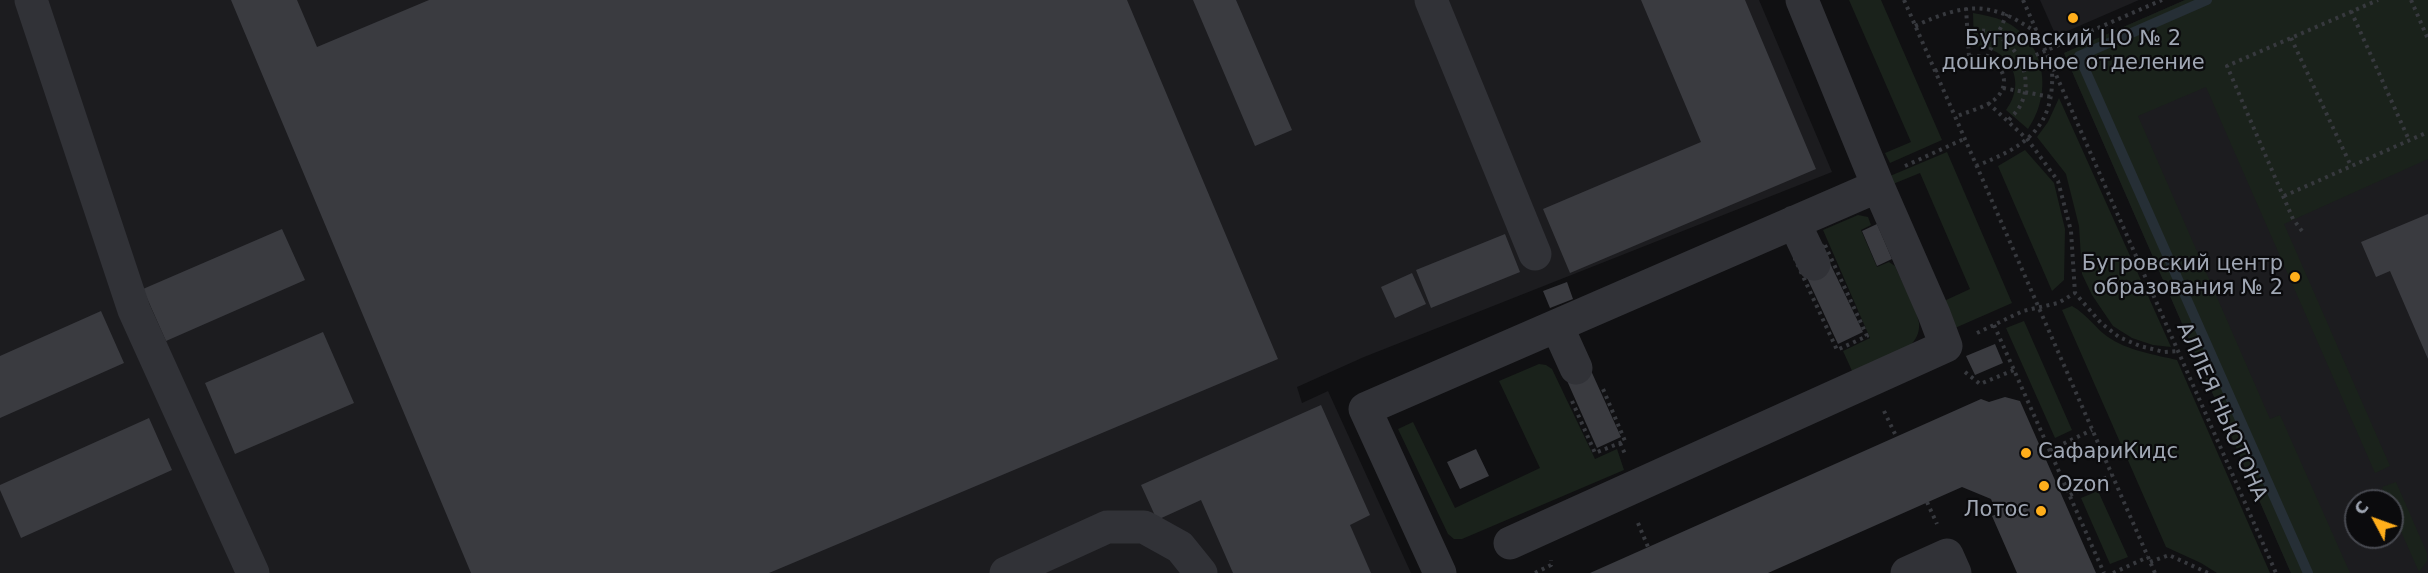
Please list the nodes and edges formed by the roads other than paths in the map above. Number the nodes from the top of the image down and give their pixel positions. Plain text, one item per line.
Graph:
1 (31, 0) edge
2 (1431, 0) edge
3 (1802, 0) edge
4 (1877, 183) junction
5 (1794, 222) junction
6 (1535, 254) dead end
7 (1811, 258) road end
8 (1557, 326) junction
9 (1576, 368) dead end
10 (1510, 543) dead end
11 (253, 573) edge
12 (1005, 573) edge
13 (1201, 573) edge
14 (1440, 573) edge
15 (1907, 573) edge
16 (1955, 573) edge

1 - 11 street
2 - 6 street
3 - 4 street
4 - 5 street
4 - 10 street
5 - 7 street
5 - 8 street
8 - 9 street
8 - 14 street
12 - 13 street
15 - 16 street

